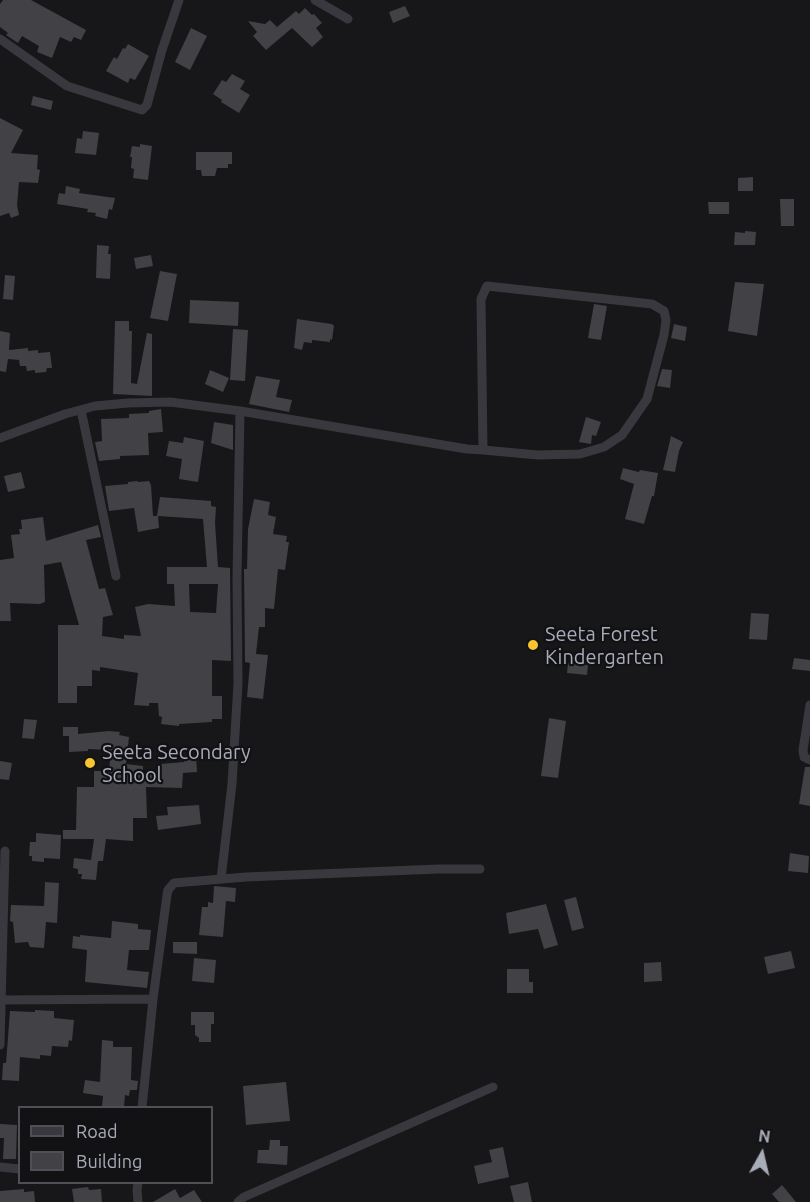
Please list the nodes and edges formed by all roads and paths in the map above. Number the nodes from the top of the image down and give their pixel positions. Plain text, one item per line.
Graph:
1 (179, 0) edge
2 (315, 0) edge
3 (348, 19) dead end
4 (0, 39) edge
5 (81, 410) junction
6 (240, 411) junction
7 (0, 438) edge
8 (483, 450) junction
9 (116, 576) dead end
10 (810, 705) edge
11 (810, 760) edge
12 (6, 851) dead end
13 (480, 869) dead end
14 (221, 879) junction
15 (153, 999) junction
16 (1, 1000) edge
17 (0, 1045) edge
18 (493, 1087) dead end
19 (142, 1106) edge
20 (0, 1167) edge
21 (18, 1169) edge
22 (138, 1184) edge
23 (138, 1202) edge
24 (238, 1202) edge

1 - 4 street
2 - 3 street
5 - 6 street
5 - 7 street
5 - 9 street
6 - 8 street
6 - 14 street
8 - 8 street
10 - 11 street
12 - 16 street
13 - 14 street
14 - 15 street
15 - 16 street
15 - 19 street
16 - 17 street
18 - 24 street
20 - 21 street
22 - 23 street

